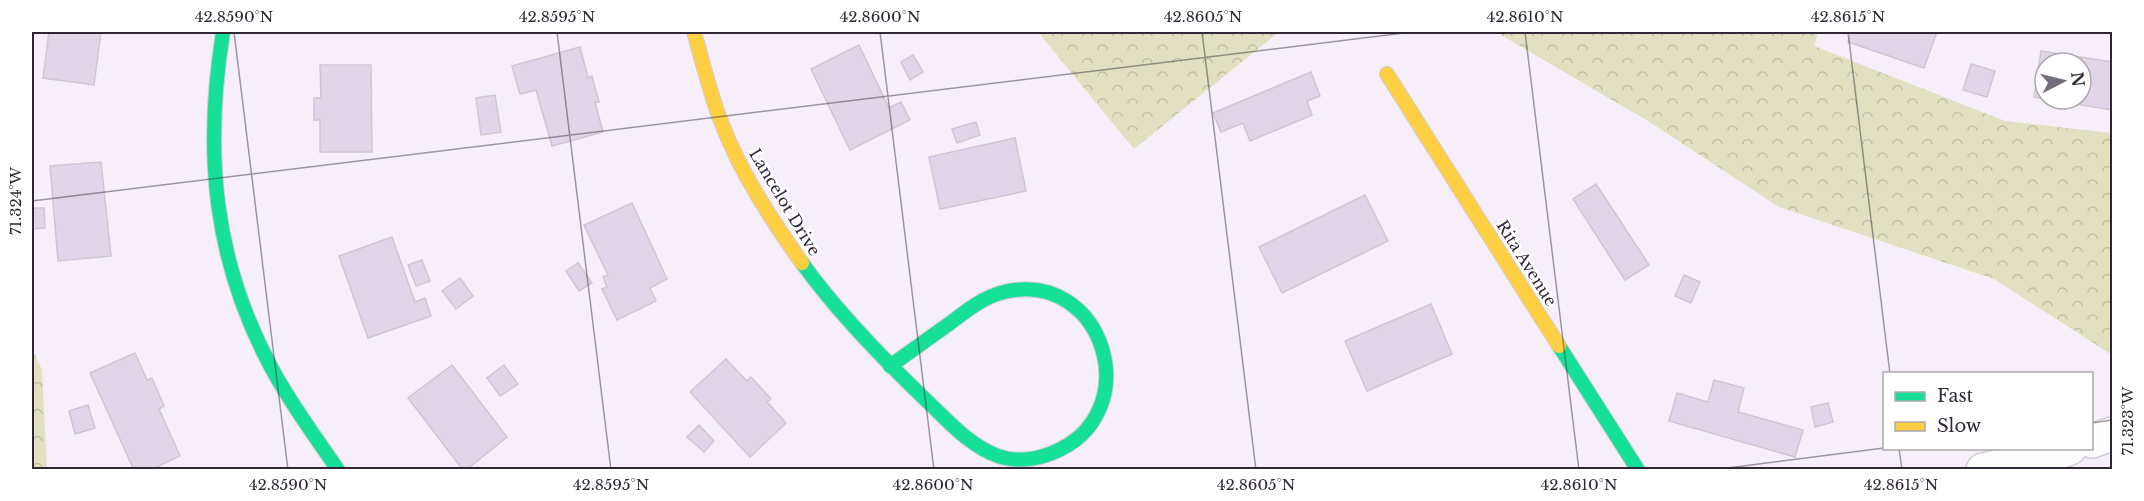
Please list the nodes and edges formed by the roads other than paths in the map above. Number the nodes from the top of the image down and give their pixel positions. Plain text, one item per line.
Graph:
1 (223, 32) edge
2 (694, 32) edge
3 (1387, 74) dead end
4 (890, 366) junction
5 (2112, 434) edge
6 (2093, 440) edge
7 (2064, 450) edge
8 (338, 470) edge
9 (1638, 470) edge
10 (1983, 470) edge

1 - 8 street
2 - 4 street, Lancelot Drive
3 - 9 street, Rita Avenue
4 - 4 street, Lancelot Drive
5 - 6 street
7 - 10 street

